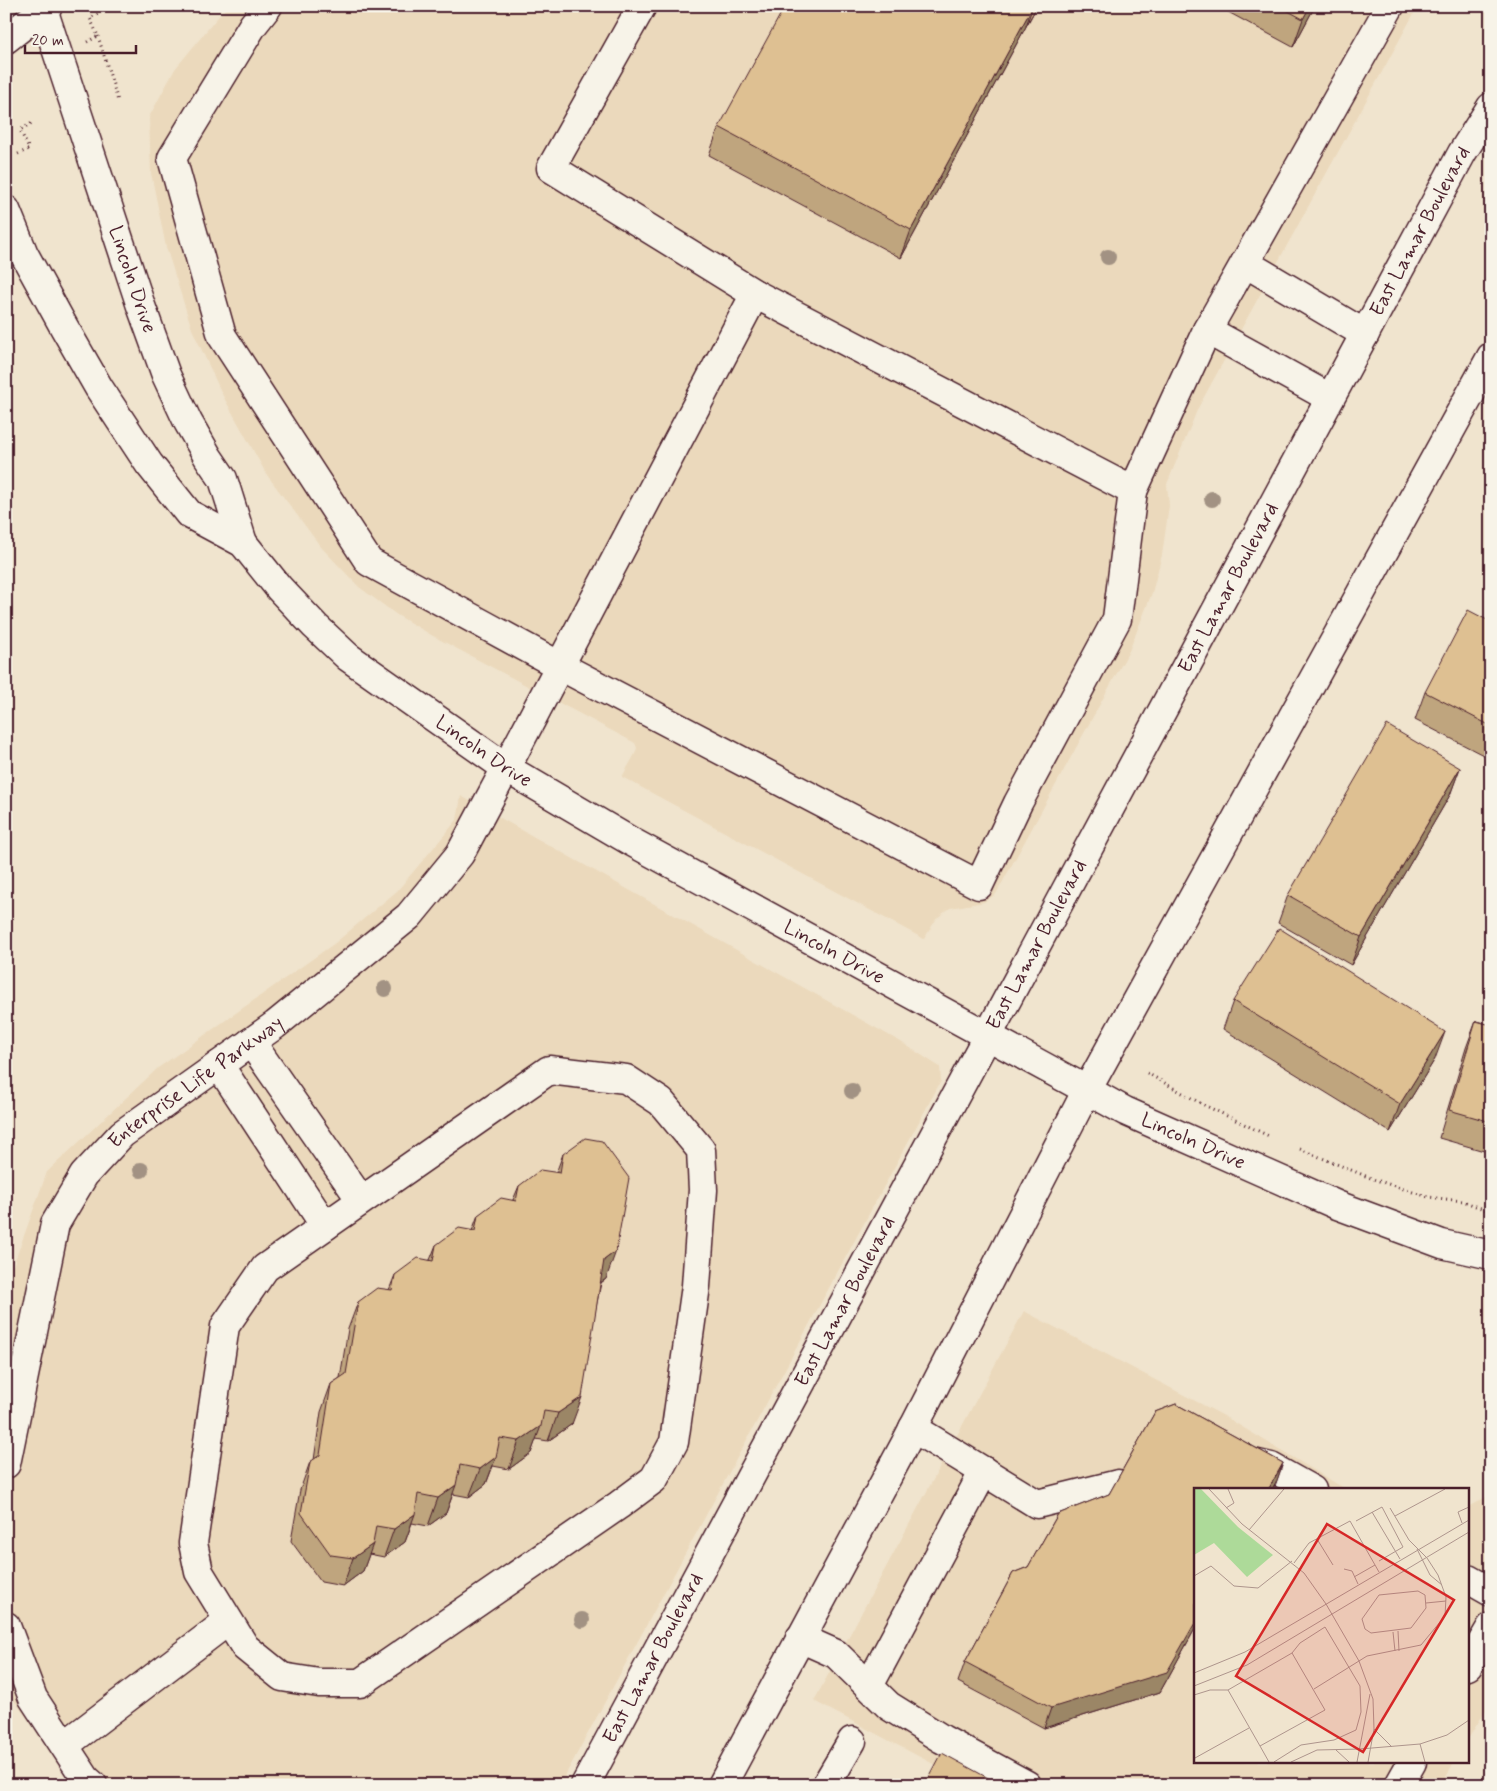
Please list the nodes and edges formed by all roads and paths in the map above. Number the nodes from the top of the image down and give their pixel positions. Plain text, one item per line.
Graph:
1 (111, 6) edge
2 (268, 6) edge
3 (642, 6) edge
4 (1390, 6) edge
5 (44, 7) edge
6 (98, 36) junction
7 (6, 39) edge
8 (87, 43) dead end
9 (118, 101) dead end
10 (1491, 107) edge
11 (32, 123) dead end
12 (18, 154) dead end
13 (6, 210) edge
14 (15, 250) edge
15 (1245, 263) junction
16 (755, 294) junction
17 (1208, 330) junction
18 (1365, 334) junction
19 (1491, 357) edge
20 (1330, 398) junction
21 (1133, 491) junction
22 (243, 543) junction
23 (560, 666) junction
24 (506, 768) junction
25 (988, 1035) junction
26 (251, 1042) junction
27 (218, 1065) junction
28 (1147, 1073) dead end
29 (1087, 1090) junction
30 (1280, 1141) dead end
31 (1297, 1148) dead end
32 (361, 1200) junction
33 (1491, 1212) edge
34 (325, 1226) junction
35 (1491, 1255) edge
36 (913, 1428) junction
37 (1234, 1459) edge
38 (6, 1464) edge
39 (984, 1471) junction
40 (1118, 1484) edge
41 (1309, 1488) edge
42 (1470, 1580) edge
43 (1491, 1592) edge
44 (228, 1621) junction
45 (6, 1626) edge
46 (1491, 1627) edge
47 (800, 1638) junction
48 (1470, 1663) edge
49 (869, 1686) junction
50 (852, 1741) dead end
51 (64, 1745) junction
52 (1411, 1764) edge
53 (93, 1785) edge
54 (585, 1785) edge
55 (722, 1785) edge
56 (826, 1785) edge
57 (1027, 1785) edge
58 (1399, 1785) edge

1 - 6 path
2 - 23 main road
3 - 16 main road
4 - 15 main road
5 - 7 main road
5 - 22 main road, Lincoln Drive
6 - 8 path
6 - 9 path
10 - 18 main road, East Lamar Boulevard
11 - 12 path
13 - 14 main road, Lincoln Drive
14 - 22 main road, Lincoln Drive
15 - 17 main road
15 - 18 main road
16 - 21 main road
16 - 23 main road, Enterprise Life Parkway
17 - 20 main road
17 - 21 main road
18 - 20 main road, East Lamar Boulevard
19 - 29 main road
20 - 25 main road, East Lamar Boulevard
21 - 23 main road
22 - 24 main road, Lincoln Drive
23 - 24 main road, Enterprise Life Parkway
24 - 25 main road, Lincoln Drive
24 - 26 main road, Enterprise Life Parkway
25 - 29 main road, Lincoln Drive
25 - 54 main road, East Lamar Boulevard
26 - 27 main road, Enterprise Life Parkway
26 - 32 main road
27 - 34 main road
27 - 38 main road, Enterprise Life Parkway
28 - 30 path
29 - 35 main road, Lincoln Drive
29 - 36 main road
31 - 33 path
32 - 34 main road
32 - 44 main road
34 - 44 main road
36 - 39 main road
36 - 47 main road
37 - 41 main road
39 - 40 main road
39 - 49 main road
42 - 43 main road
44 - 51 main road
45 - 51 main road
46 - 48 main road
47 - 49 main road
47 - 55 main road
49 - 57 main road
50 - 56 main road
51 - 53 main road
52 - 58 main road

